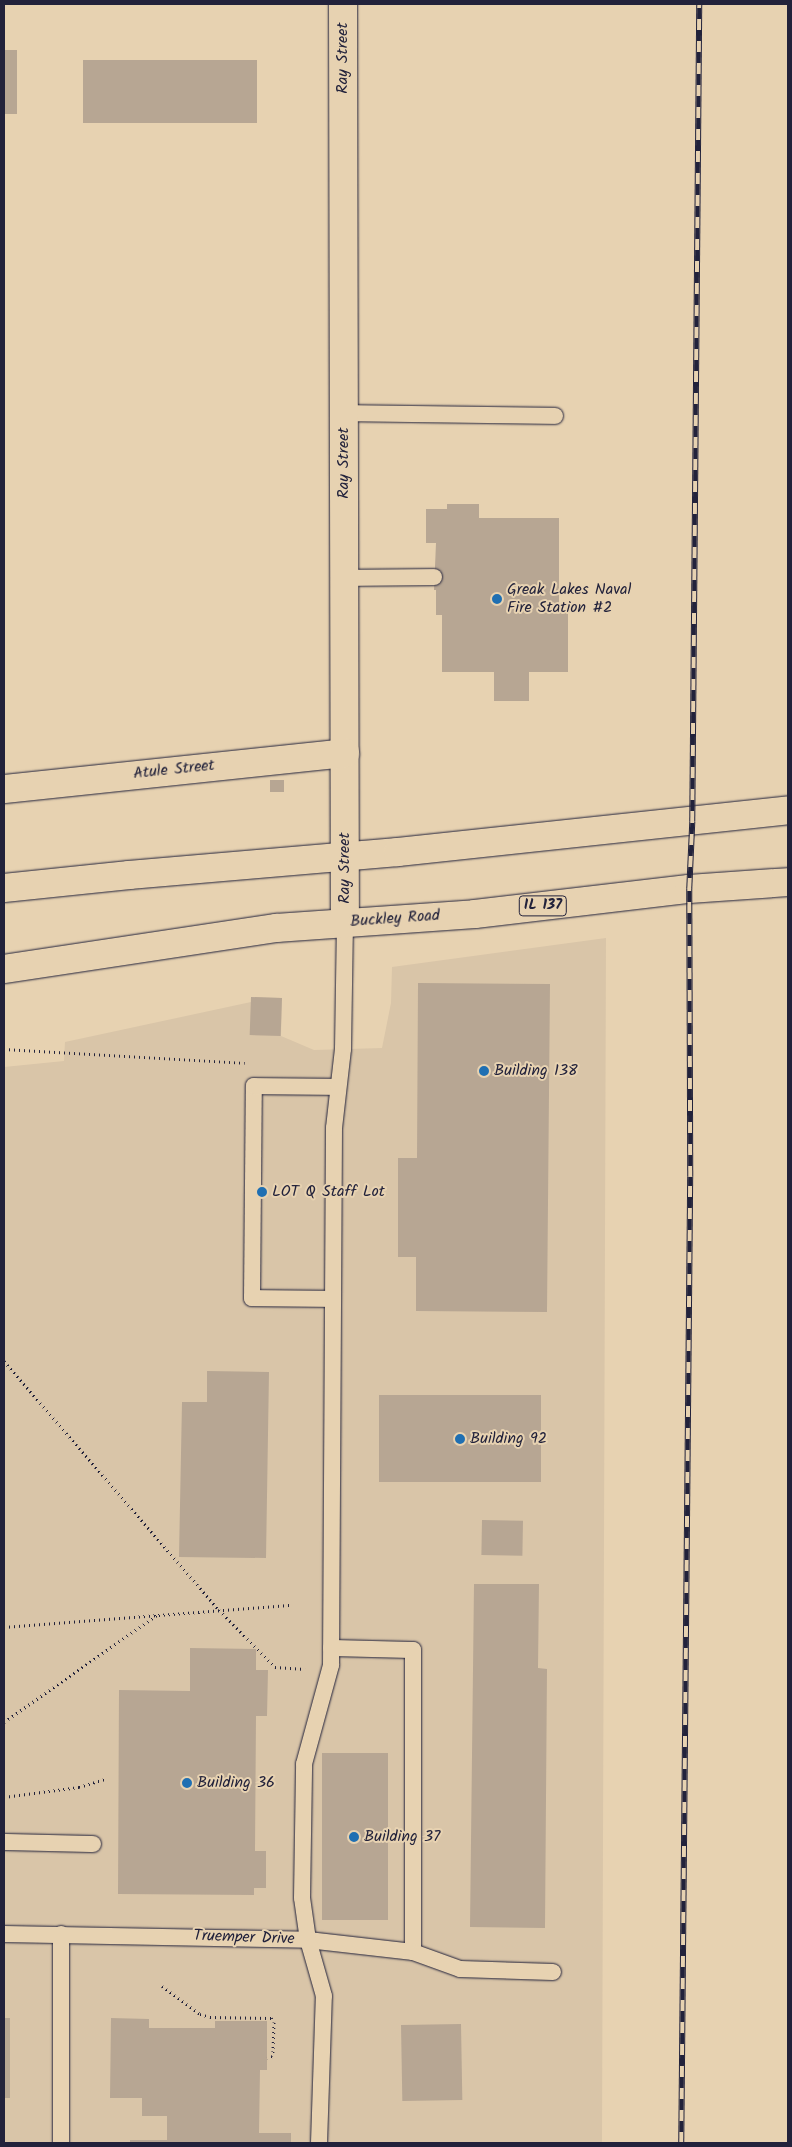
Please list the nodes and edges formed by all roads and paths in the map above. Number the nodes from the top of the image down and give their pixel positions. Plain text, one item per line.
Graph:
1 (343, 4) edge
2 (344, 413) junction
3 (556, 416) dead end
4 (434, 577) dead end
5 (344, 578) junction
6 (345, 753) junction
7 (4, 789) edge
8 (788, 810) edge
9 (344, 857) junction
10 (788, 882) edge
11 (4, 888) edge
12 (345, 923) junction
13 (4, 969) edge
14 (4, 1049) edge
15 (249, 1063) dead end
16 (338, 1087) junction
17 (332, 1299) junction
18 (4, 1361) edge
19 (292, 1605) dead end
20 (219, 1610) junction
21 (157, 1615) junction
22 (4, 1627) edge
23 (331, 1648) junction
24 (308, 1669) dead end
25 (4, 1722) edge
26 (105, 1779) dead end
27 (4, 1797) edge
28 (4, 1842) edge
29 (93, 1844) dead end
30 (4, 1934) edge
31 (62, 1934) junction
32 (308, 1940) junction
33 (413, 1952) junction
34 (553, 1972) dead end
35 (162, 1986) dead end
36 (267, 2058) dead end
37 (62, 2143) edge
38 (319, 2143) edge

1 - 2 main road, Ray Street
2 - 3 lane
2 - 5 main road, Ray Street
4 - 5 lane
5 - 6 main road, Ray Street
6 - 7 main road, Atule Street
6 - 9 main road, Ray Street
8 - 9 main road
9 - 11 main road
9 - 12 main road, Ray Street
10 - 12 main road, Buckley Road / IL 137
12 - 13 main road, Buckley Road / IL 137
12 - 16 lane
14 - 15 path
16 - 17 lane
16 - 17 lane
17 - 23 lane
18 - 20 path
19 - 20 path
20 - 21 path
20 - 24 path
21 - 22 path
21 - 25 path
23 - 32 lane
23 - 33 lane
26 - 27 path
28 - 29 lane
30 - 31 lane, Truemper Drive
31 - 32 lane, Truemper Drive
31 - 37 lane
32 - 33 lane
32 - 38 lane, Truemper Drive
33 - 34 lane
35 - 36 path

